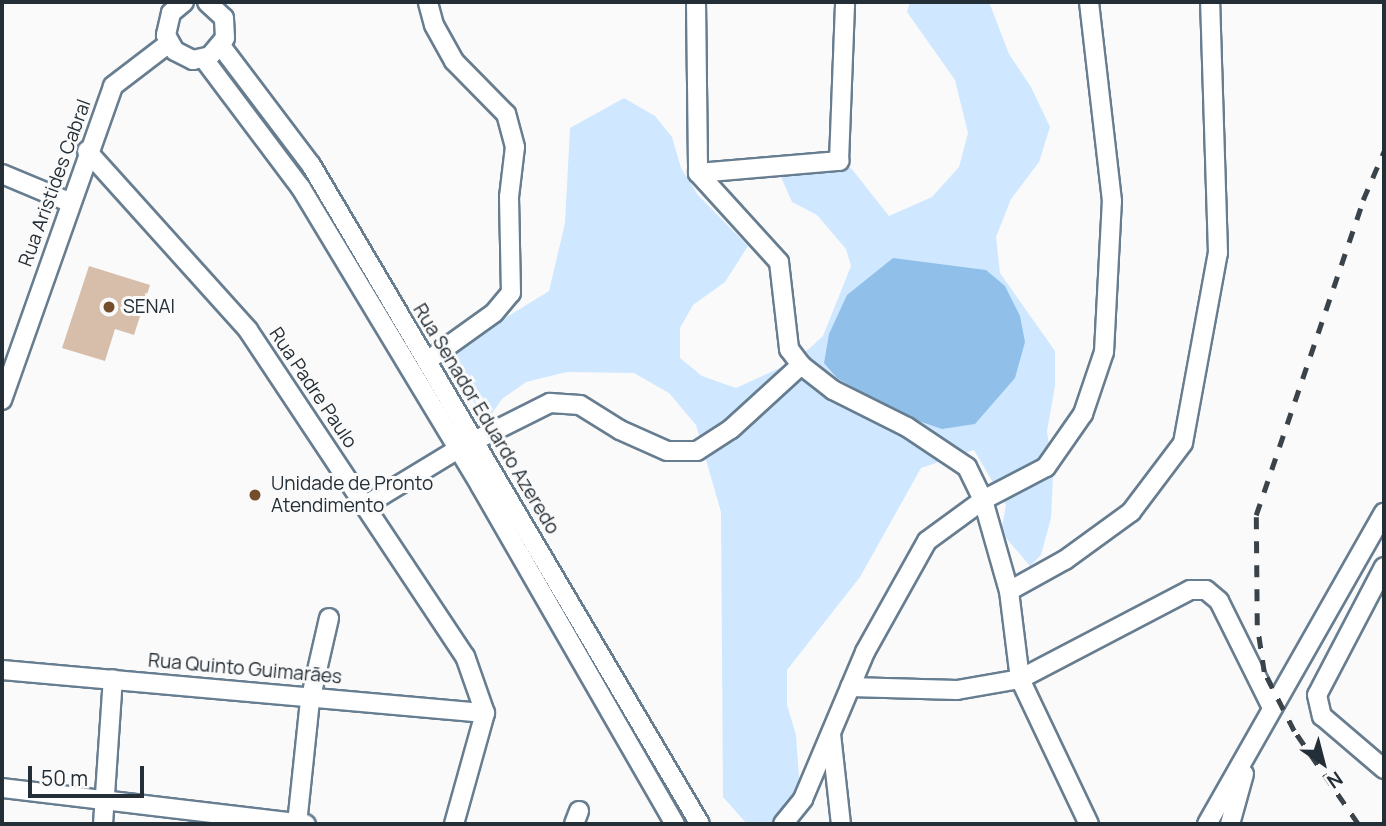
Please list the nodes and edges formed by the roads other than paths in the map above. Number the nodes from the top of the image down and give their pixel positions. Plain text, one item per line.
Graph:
1 (160, 2) edge
2 (184, 2) edge
3 (428, 2) edge
4 (696, 2) edge
5 (845, 2) edge
6 (1089, 2) edge
7 (1210, 2) edge
8 (221, 4) edge
9 (167, 20) junction
10 (169, 43) junction
11 (221, 47) junction
12 (204, 59) junction
13 (87, 151) junction
14 (698, 173) junction
15 (2, 174) edge
16 (69, 202) junction
17 (356, 242) junction
18 (339, 253) junction
19 (427, 361) junction
20 (802, 365) junction
21 (2, 400) edge
22 (475, 440) junction
23 (457, 449) junction
24 (983, 500) junction
25 (366, 505) junction
26 (1384, 513) edge
27 (1384, 567) edge
28 (1009, 591) junction
29 (329, 618) dead end
30 (2, 670) edge
31 (113, 679) junction
32 (1020, 679) junction
33 (850, 687) junction
34 (311, 696) junction
35 (1272, 708) junction
36 (485, 713) junction
37 (831, 733) junction
38 (1251, 750) junction
39 (1378, 766) edge
40 (1384, 779) edge
41 (2, 788) edge
42 (106, 799) junction
43 (103, 824) edge
44 (297, 824) edge
45 (306, 824) edge
46 (454, 824) edge
47 (675, 824) edge
48 (699, 824) edge
49 (783, 824) edge
50 (841, 824) edge
51 (1089, 824) edge
52 (1207, 824) edge
53 (1230, 824) edge

1 - 9 street
2 - 9 street
3 - 19 street
4 - 14 street
5 - 14 street
6 - 24 street
7 - 28 street
8 - 11 street
9 - 10 street
10 - 12 street
10 - 13 street, Rua Aristides Cabral
11 - 12 street
11 - 17 street, Rua Senador Eduardo Azeredo
12 - 18 street, Rua Senador Eduardo Azeredo
13 - 16 street, Rua Aristides Cabral
13 - 25 street, Rua Padre Paulo
14 - 20 street
15 - 16 street
16 - 21 street, Rua Aristides Cabral
17 - 18 street
17 - 19 street, Rua Senador Eduardo Azeredo
18 - 23 street, Rua Senador Eduardo Azeredo
19 - 22 street, Rua Senador Eduardo Azeredo
20 - 22 street
20 - 24 street
22 - 23 street
22 - 48 street, Rua Senador Eduardo Azeredo
23 - 25 street
23 - 47 street, Rua Senador Eduardo Azeredo
24 - 28 street
24 - 33 street
25 - 36 street, Rua Padre Paulo
26 - 35 street
27 - 39 street
28 - 32 street
29 - 34 street
30 - 31 street, Rua Quinto Guimarães
31 - 34 street, Rua Quinto Guimarães
31 - 42 street
32 - 33 street
32 - 35 street
32 - 51 street
33 - 37 street
34 - 36 street, Rua Quinto Guimarães
34 - 44 street
35 - 38 street
36 - 46 street
37 - 49 street
37 - 50 street
38 - 52 street
38 - 53 street
39 - 40 street
41 - 42 street
42 - 43 street
42 - 44 street
44 - 45 street

